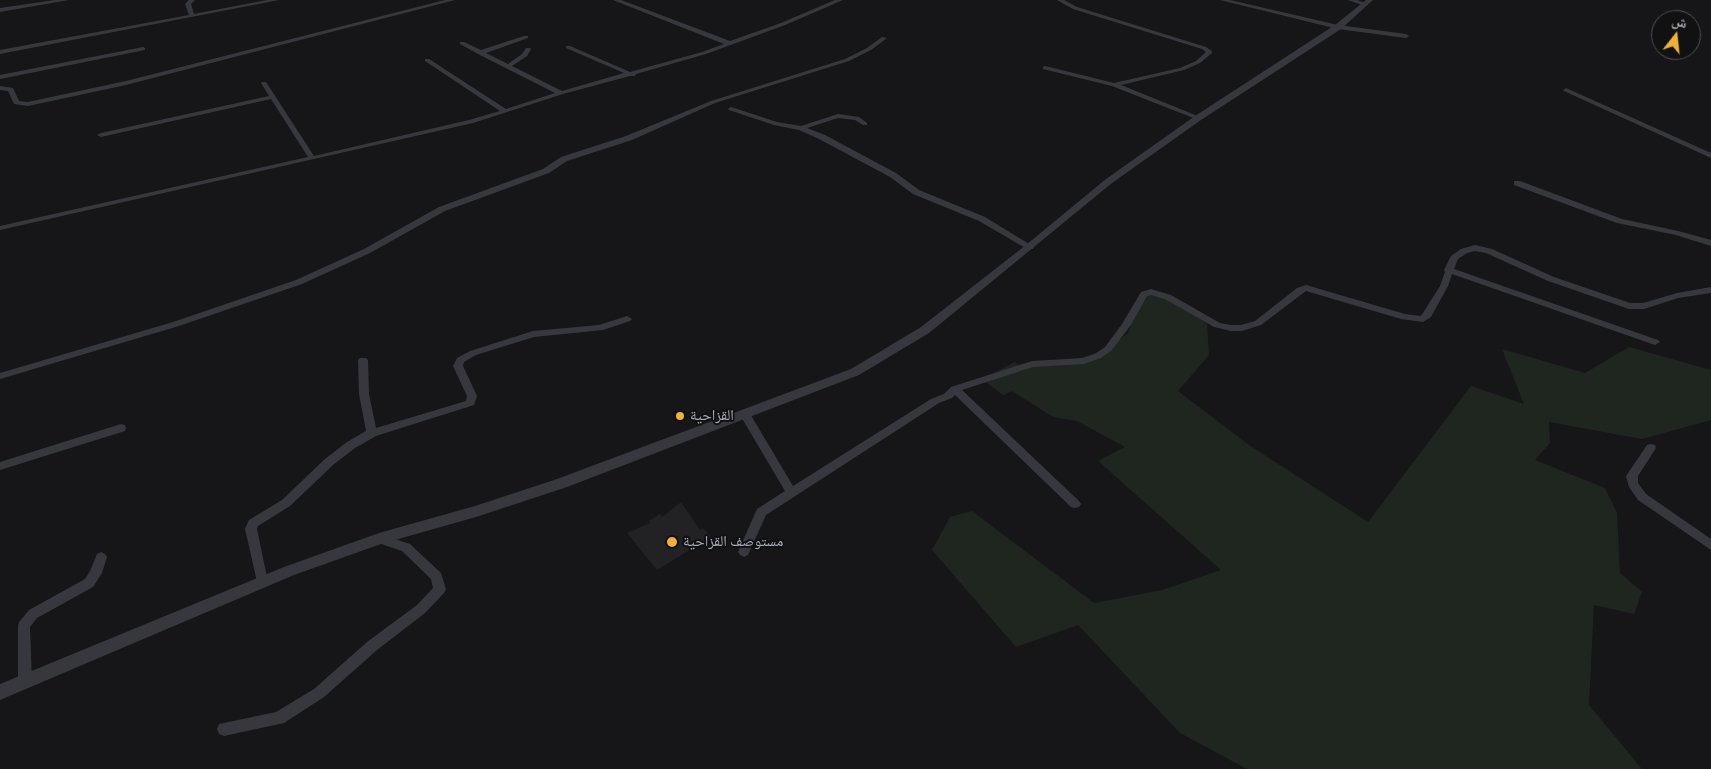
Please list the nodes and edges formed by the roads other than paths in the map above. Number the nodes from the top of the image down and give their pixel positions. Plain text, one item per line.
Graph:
1 (66, 0) edge
2 (192, 0) edge
3 (276, 0) edge
4 (452, 0) edge
5 (616, 0) edge
6 (840, 0) edge
7 (1060, 0) edge
8 (1223, 0) edge
9 (1351, 0) edge
10 (1367, 2) edge
11 (0, 10) edge
12 (192, 16) junction
13 (1338, 27) junction
14 (1406, 36) dead end
15 (526, 37) dead end
16 (884, 38) dead end
17 (462, 43) dead end
18 (731, 44) junction
19 (568, 47) dead end
20 (143, 49) dead end
21 (528, 49) dead end
22 (0, 52) edge
23 (480, 53) junction
24 (427, 60) dead end
25 (508, 66) junction
26 (1045, 68) dead end
27 (633, 75) junction
28 (0, 77) edge
29 (264, 83) dead end
30 (1114, 85) junction
31 (0, 88) edge
32 (1566, 90) dead end
33 (561, 93) junction
34 (272, 97) junction
35 (731, 109) dead end
36 (505, 111) junction
37 (1198, 118) junction
38 (865, 124) dead end
39 (801, 128) junction
40 (101, 135) dead end
41 (1711, 156) edge
42 (312, 158) junction
43 (1517, 183) dead end
44 (0, 228) edge
45 (1711, 243) edge
46 (1030, 247) junction
47 (1448, 270) junction
48 (1711, 290) edge
49 (627, 319) dead end
50 (1655, 342) dead end
51 (363, 360) dead end
52 (0, 376) edge
53 (956, 389) junction
54 (745, 415) junction
55 (121, 428) dead end
56 (372, 433) junction
57 (1651, 448) dead end
58 (0, 466) edge
59 (792, 493) junction
60 (1075, 504) dead end
61 (379, 539) junction
62 (1711, 544) edge
63 (744, 552) dead end
64 (101, 557) dead end
65 (262, 582) junction
66 (25, 682) junction
67 (0, 692) edge
68 (224, 729) dead end

1 - 11 street
2 - 12 street
3 - 12 street
4 - 31 street
5 - 18 street
6 - 18 street
7 - 30 street
8 - 13 street
9 - 10 street
10 - 13 street
12 - 22 street
13 - 14 street
13 - 37 street
15 - 23 street
16 - 52 street
17 - 23 street
18 - 27 street
19 - 27 street
20 - 28 street
21 - 25 street
23 - 25 street
24 - 36 street
25 - 33 street
26 - 30 street
27 - 33 street
29 - 34 street
30 - 37 street
32 - 41 street
33 - 36 street
34 - 40 street
34 - 42 street
35 - 39 street
36 - 42 street
37 - 46 street
38 - 39 street
39 - 46 street
42 - 44 street
43 - 45 street
46 - 54 street
47 - 48 street
47 - 50 street
47 - 53 street
49 - 56 street
51 - 56 street
53 - 59 street
53 - 60 street
54 - 59 street
54 - 61 street
55 - 58 street
56 - 65 street
57 - 62 street
59 - 63 street
61 - 65 street
61 - 68 street
64 - 66 street
65 - 66 street
66 - 67 street

